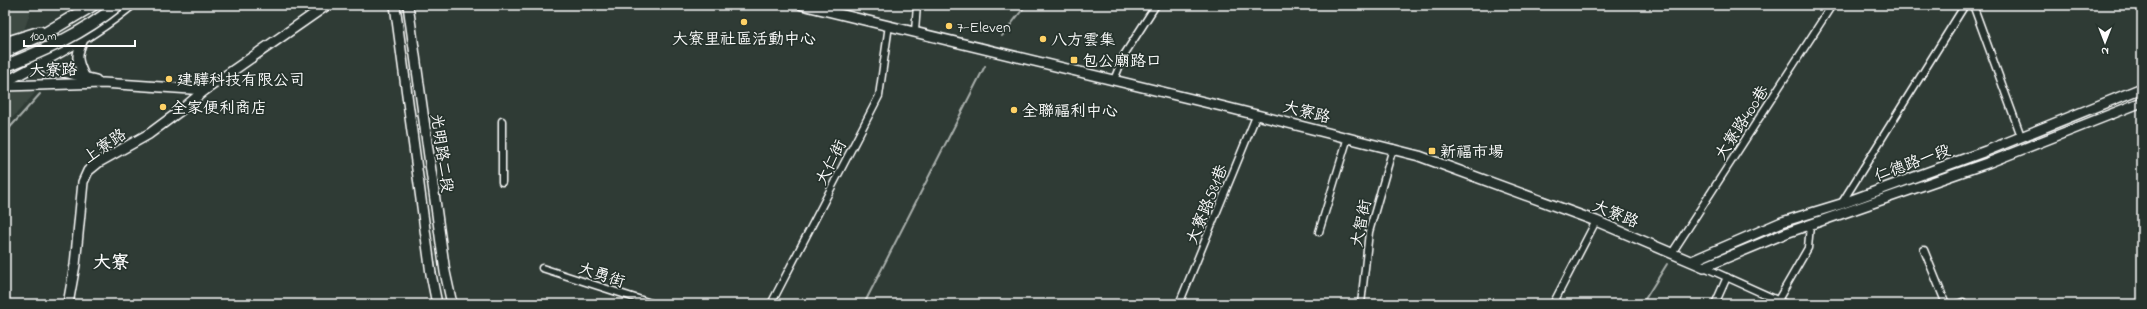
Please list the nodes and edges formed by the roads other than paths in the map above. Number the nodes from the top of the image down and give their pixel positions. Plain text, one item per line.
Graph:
1 (85, 5) edge
2 (93, 5) edge
3 (118, 5) edge
4 (131, 5) edge
5 (395, 5) edge
6 (408, 5) edge
7 (802, 5) edge
8 (917, 5) edge
9 (1156, 5) edge
10 (1832, 5) edge
11 (1965, 5) edge
12 (1973, 5) edge
13 (324, 6) edge
14 (888, 25) junction
15 (916, 31) junction
16 (46, 33) junction
17 (83, 39) junction
18 (5, 42) edge
19 (52, 47) junction
20 (5, 48) edge
21 (5, 51) edge
22 (5, 56) edge
23 (5, 66) edge
24 (36, 66) junction
25 (5, 73) edge
26 (84, 76) junction
27 (1114, 80) junction
28 (5, 82) edge
29 (103, 83) junction
30 (5, 86) edge
31 (2142, 88) edge
32 (206, 90) junction
33 (2142, 102) edge
34 (1257, 114) junction
35 (502, 121) dead end
36 (2021, 136) junction
37 (1348, 137) junction
38 (1393, 148) junction
39 (502, 182) dead end
40 (1841, 204) junction
41 (1596, 221) junction
42 (1810, 225) junction
43 (1319, 232) dead end
44 (1924, 250) dead end
45 (1672, 253) junction
46 (1692, 261) junction
47 (1704, 266) junction
48 (542, 268) dead end
49 (1727, 277) junction
50 (1778, 300) junction
51 (68, 304) edge
52 (438, 304) edge
53 (452, 304) edge
54 (654, 304) edge
55 (771, 304) edge
56 (1179, 304) edge
57 (1361, 304) edge
58 (1553, 304) edge
59 (1715, 304) edge
60 (1786, 304) edge
61 (1946, 304) edge

1 - 18 street
2 - 16 highway
3 - 19 highway, bridge
4 - 17 street
5 - 52 street, 光明路二段
6 - 53 street, 光明路二段
7 - 14 street, 大寮路
8 - 15 street
9 - 27 street
10 - 45 street, 大寮路400巷
11 - 40 street
12 - 36 street
13 - 32 street
14 - 15 street, 大寮路
14 - 55 street, 大仁街
15 - 27 street, 大寮路
16 - 20 highway
16 - 21 highway
17 - 24 street
17 - 26 street
19 - 23 highway, bridge
19 - 25 highway, bridge
22 - 24 street, 大寮路
24 - 26 street, 大寮路
24 - 28 street
26 - 29 street, 大寮路
27 - 34 street, 大寮路
29 - 30 street, 大寮路
29 - 32 street, 大寮路
31 - 36 street, 仁德路一段
32 - 51 street, 上寮路
33 - 42 street, 仁德路一段
34 - 37 street, 大寮路
34 - 56 street, 大寮路581巷
35 - 39 street
36 - 40 street, 仁德路一段
37 - 38 street, 大寮路
37 - 43 street
38 - 41 street, 大寮路
38 - 57 street, 大智街
40 - 46 street, 仁德路一段
41 - 45 street, 大寮路
41 - 58 street
42 - 47 street, 仁德路一段
42 - 50 street
44 - 61 street
45 - 46 street, 大寮路
46 - 47 street, 大寮路
47 - 49 street, 大寮路
48 - 54 street, 大勇街
49 - 50 street, 大寮路
49 - 59 street
50 - 60 street, 大寮路

